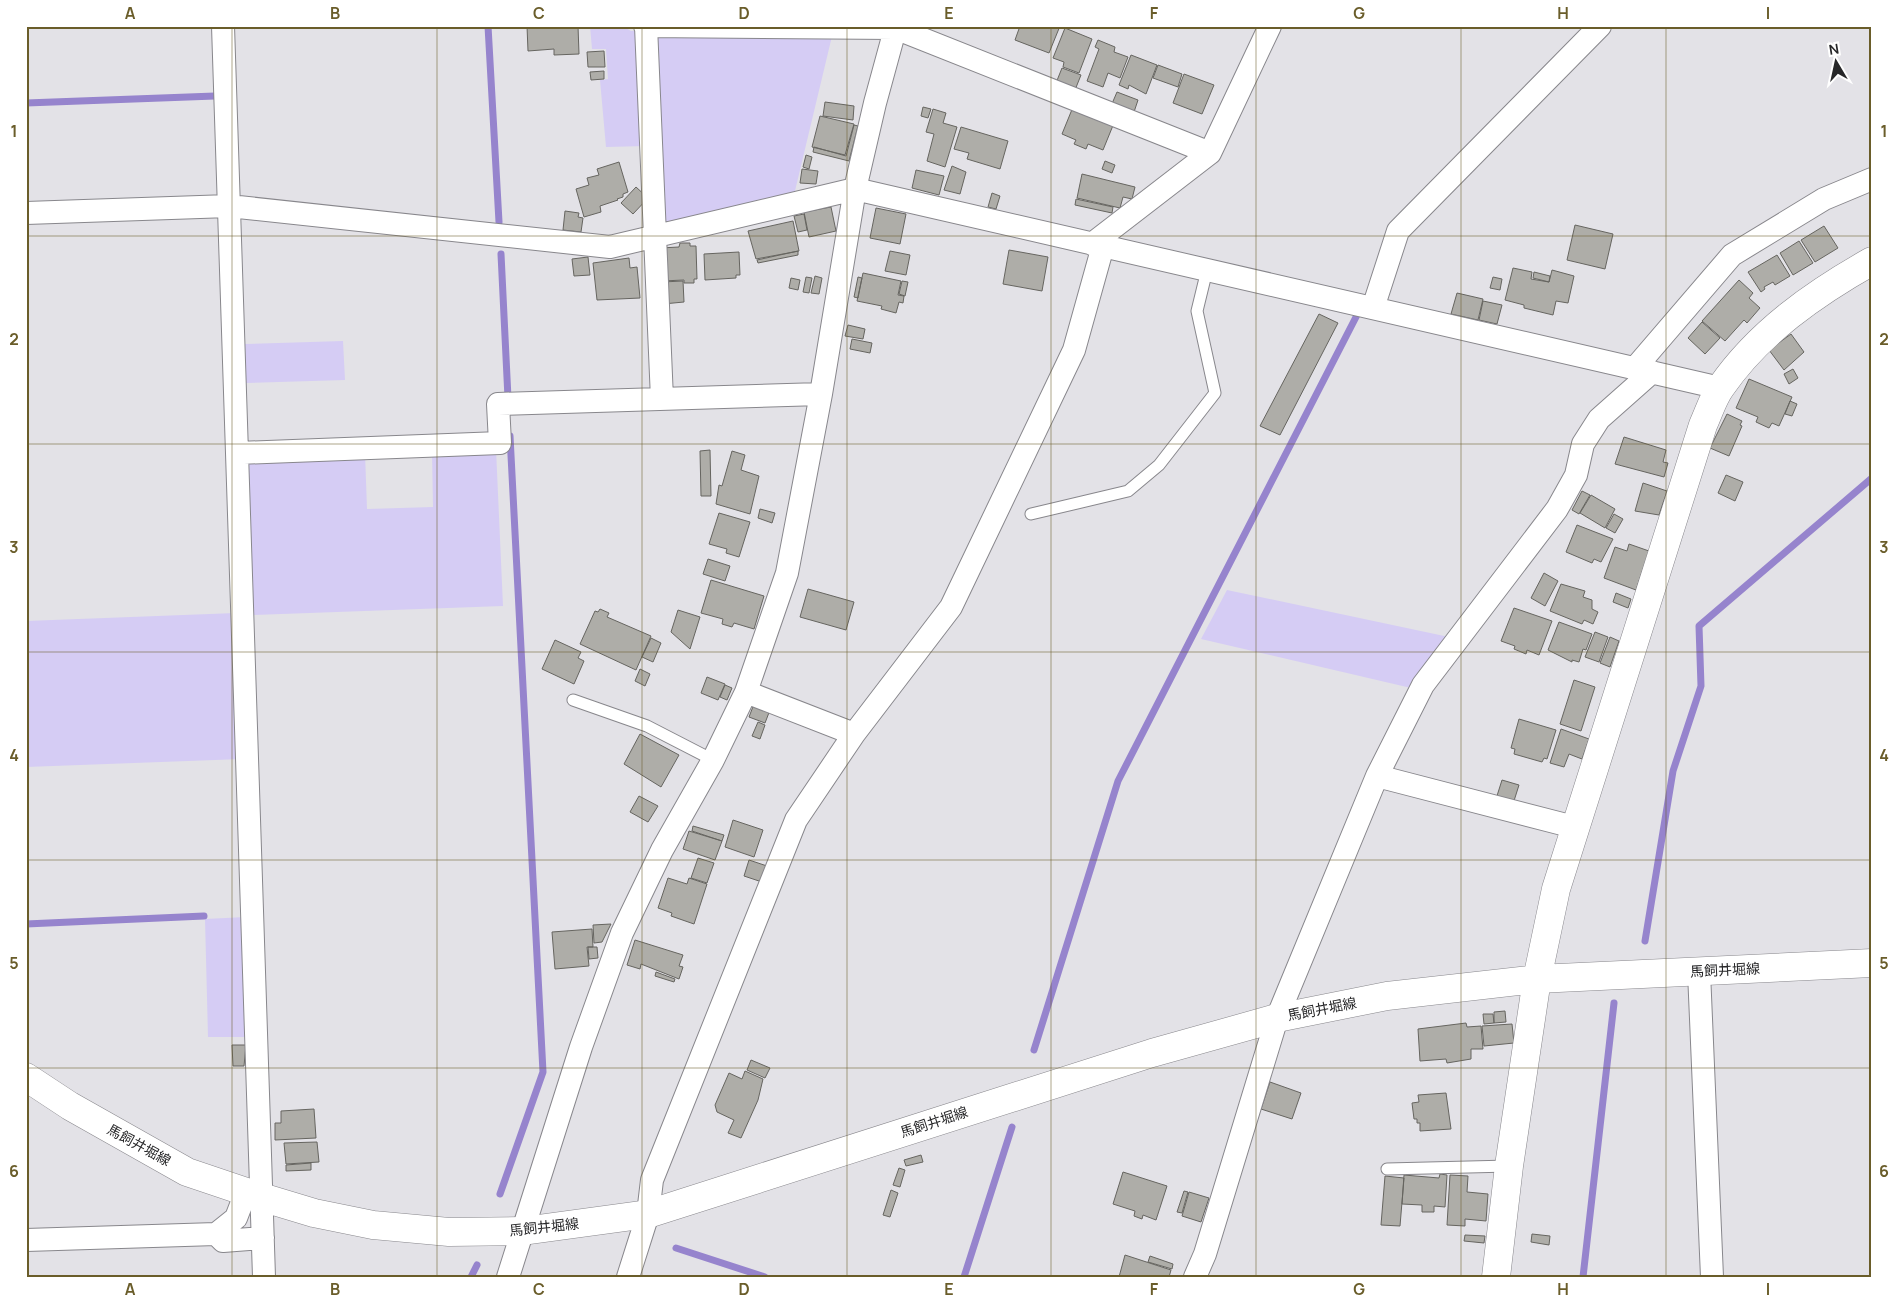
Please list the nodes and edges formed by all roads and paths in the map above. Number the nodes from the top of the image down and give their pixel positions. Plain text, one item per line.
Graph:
1 (223, 26) edge
2 (645, 26) edge
3 (1270, 26) edge
4 (1600, 26) edge
5 (896, 27) edge
6 (1210, 153) junction
7 (1872, 179) edge
8 (855, 190) junction
9 (229, 206) junction
10 (26, 213) edge
11 (655, 237) junction
12 (1098, 245) junction
13 (1872, 260) edge
14 (1207, 270) junction
15 (1373, 308) junction
16 (1644, 370) junction
17 (1720, 388) junction
18 (821, 394) junction
19 (662, 399) junction
20 (238, 453) junction
21 (1031, 514) dead end
22 (746, 692) junction
23 (573, 700) dead end
24 (854, 734) junction
25 (713, 760) junction
26 (1378, 776) junction
27 (1574, 827) junction
28 (1872, 963) edge
29 (1699, 972) junction
30 (1537, 979) junction
31 (1278, 1018) junction
32 (26, 1077) edge
33 (1509, 1166) junction
34 (1387, 1169) dead end
35 (253, 1194) junction
36 (648, 1214) junction
37 (523, 1231) junction
38 (216, 1234) junction
39 (263, 1238) junction
40 (26, 1240) edge
41 (264, 1277) edge
42 (508, 1277) edge
43 (628, 1277) edge
44 (1195, 1277) edge
45 (1496, 1277) edge
46 (1712, 1277) edge

1 - 9 street
2 - 5 street
2 - 11 street
3 - 6 street
4 - 15 street
5 - 6 street
5 - 8 street
6 - 12 street
7 - 16 street
8 - 11 street
8 - 12 street
8 - 18 street
9 - 10 street
9 - 11 street
9 - 20 street
11 - 19 street
12 - 14 street
12 - 24 street
13 - 17 main road
14 - 15 street
14 - 21 lane
15 - 16 street
16 - 17 street
16 - 26 street
17 - 27 main road
18 - 19 street
18 - 22 street
19 - 20 street
20 - 35 street
22 - 24 street
22 - 25 street
23 - 25 lane
24 - 36 street
25 - 37 street
26 - 27 street
26 - 31 street
27 - 30 main road
28 - 29 main road, 馬飼井堀線
29 - 30 main road, 馬飼井堀線
29 - 46 street
30 - 31 main road, 馬飼井堀線
30 - 33 main road
31 - 36 main road, 馬飼井堀線
31 - 44 street
32 - 35 main road, 馬飼井堀線
33 - 34 lane
33 - 45 main road
35 - 37 main road, 馬飼井堀線
35 - 38 street
35 - 39 street
36 - 37 main road, 馬飼井堀線
36 - 43 street
37 - 42 street
38 - 39 street
38 - 40 street
39 - 41 street

